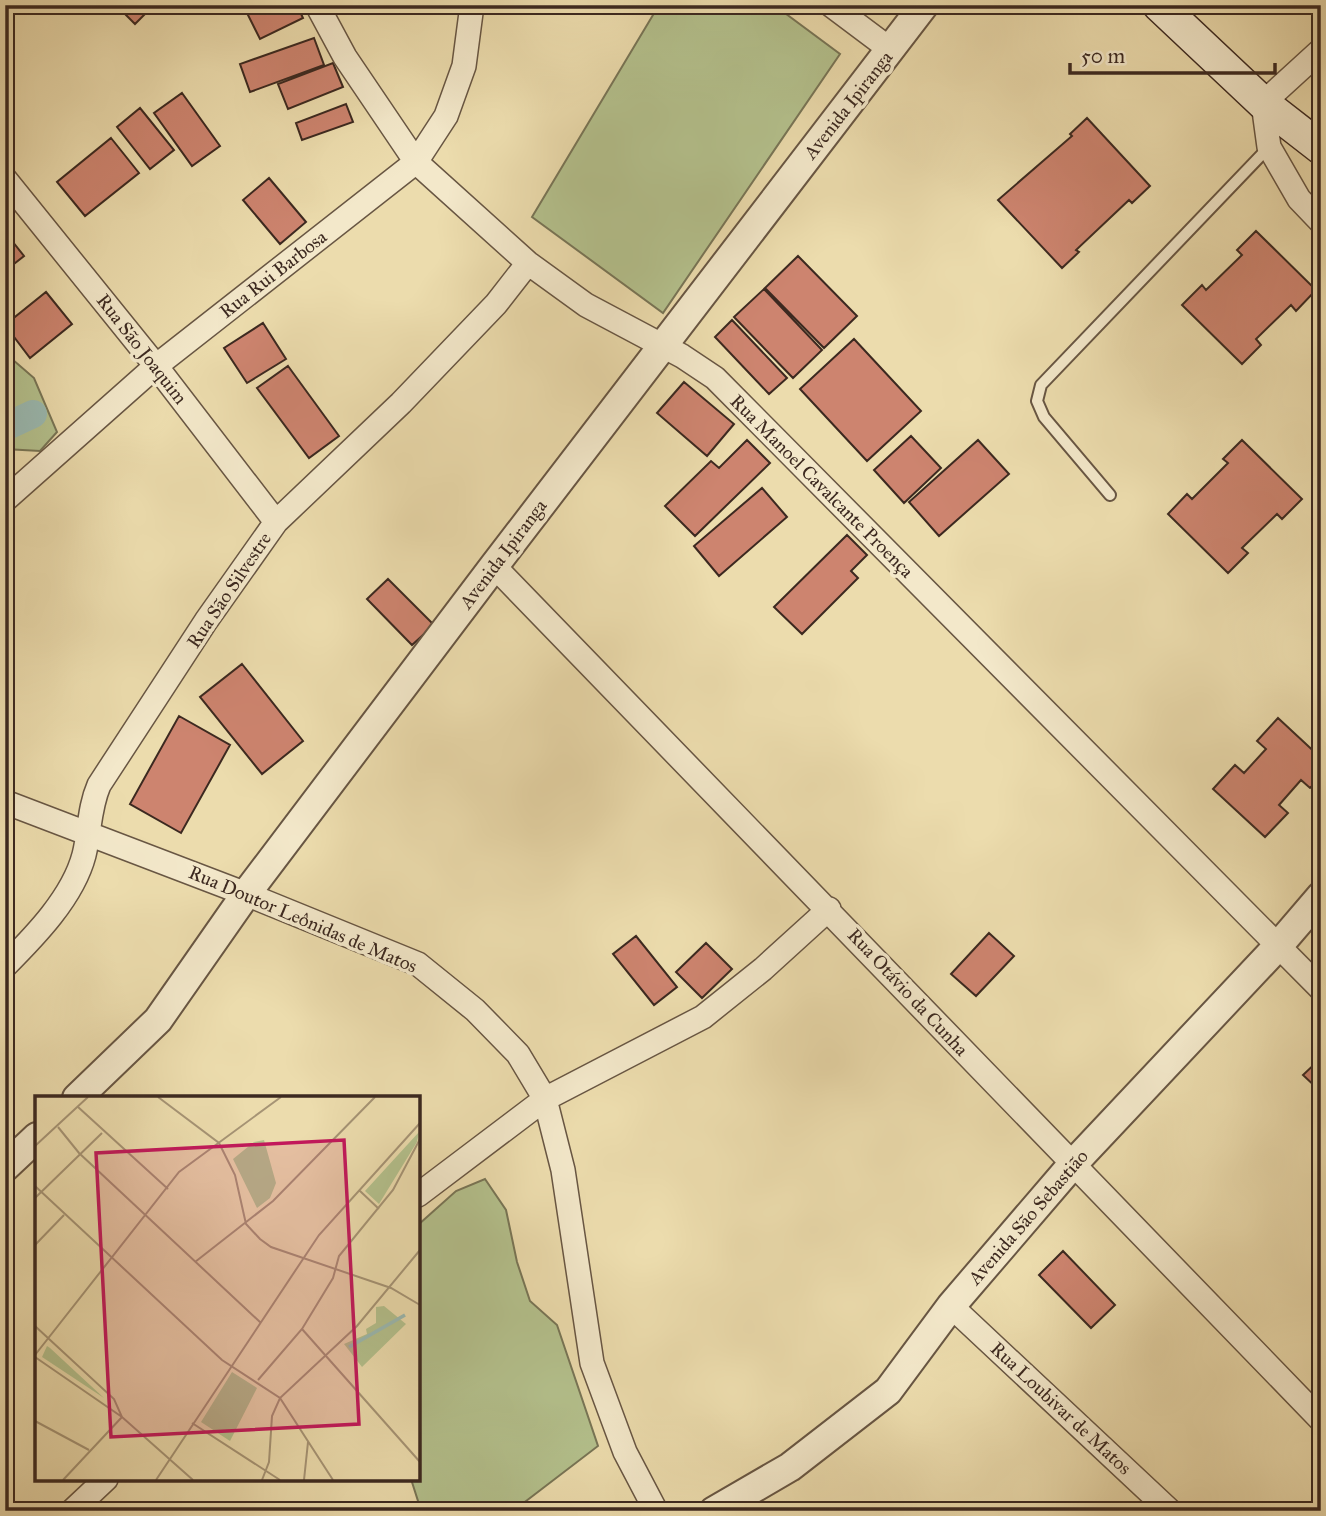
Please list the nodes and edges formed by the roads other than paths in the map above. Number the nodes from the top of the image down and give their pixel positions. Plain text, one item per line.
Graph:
1 (317, 5) edge
2 (472, 5) edge
3 (831, 5) edge
4 (924, 5) edge
5 (1159, 5) edge
6 (891, 50) junction
7 (1321, 50) edge
8 (1262, 103) junction
9 (1269, 147) junction
10 (1321, 148) edge
11 (416, 162) junction
12 (5, 179) edge
13 (1321, 222) edge
14 (528, 263) junction
15 (662, 345) junction
16 (156, 366) junction
17 (1110, 495) dead end
18 (5, 500) edge
19 (276, 522) junction
20 (494, 566) junction
21 (5, 802) edge
22 (87, 832) junction
23 (246, 894) junction
24 (1321, 896) edge
25 (829, 908) junction
26 (1279, 945) junction
27 (5, 967) edge
28 (1321, 989) edge
29 (79, 1096) edge
30 (545, 1098) junction
31 (35, 1139) edge
32 (1072, 1165) junction
33 (5, 1167) edge
34 (420, 1193) edge
35 (951, 1306) junction
36 (1321, 1420) edge
37 (104, 1481) edge
38 (72, 1511) edge
39 (656, 1511) edge
40 (714, 1511) edge
41 (1170, 1511) edge

1 - 11 street, Rua Manoel Cavalcante Proença
2 - 11 street, Rua Rui Barbosa
3 - 6 street
4 - 6 street, Avenida Ipiranga
5 - 8 main road
6 - 15 street, Avenida Ipiranga
7 - 8 street
8 - 9 street
8 - 10 main road
9 - 13 street
9 - 17 lane
11 - 14 street, Rua Manoel Cavalcante Proença
11 - 16 street, Rua Rui Barbosa
12 - 16 street, Rua São Joaquim
14 - 15 street, Rua Manoel Cavalcante Proença
14 - 19 street, Rua São Silvestre
15 - 20 street, Avenida Ipiranga
15 - 26 street, Rua Manoel Cavalcante Proença
16 - 18 street, Rua Rui Barbosa
16 - 19 street, Rua São Joaquim
19 - 22 street, Rua São Silvestre
20 - 23 street, Avenida Ipiranga
20 - 25 street, Rua Otávio da Cunha
21 - 22 street, Rua Doutor Leônidas de Matos
22 - 23 street, Rua Doutor Leônidas de Matos
22 - 27 street, Rua São Silvestre
23 - 29 street, Avenida Ipiranga
23 - 30 street, Rua Doutor Leônidas de Matos
24 - 26 street, Avenida São Sebastião
25 - 30 street
25 - 32 street, Rua Otávio da Cunha
26 - 28 street, Rua Manoel Cavalcante Proença
26 - 32 street, Avenida São Sebastião
30 - 34 street
30 - 39 street, Rua Doutor Leônidas de Matos
31 - 33 street
32 - 35 street, Avenida São Sebastião
32 - 36 street, Rua Otávio da Cunha
35 - 40 street, Avenida São Sebastião
35 - 41 street, Rua Loubivar de Matos
37 - 38 street

